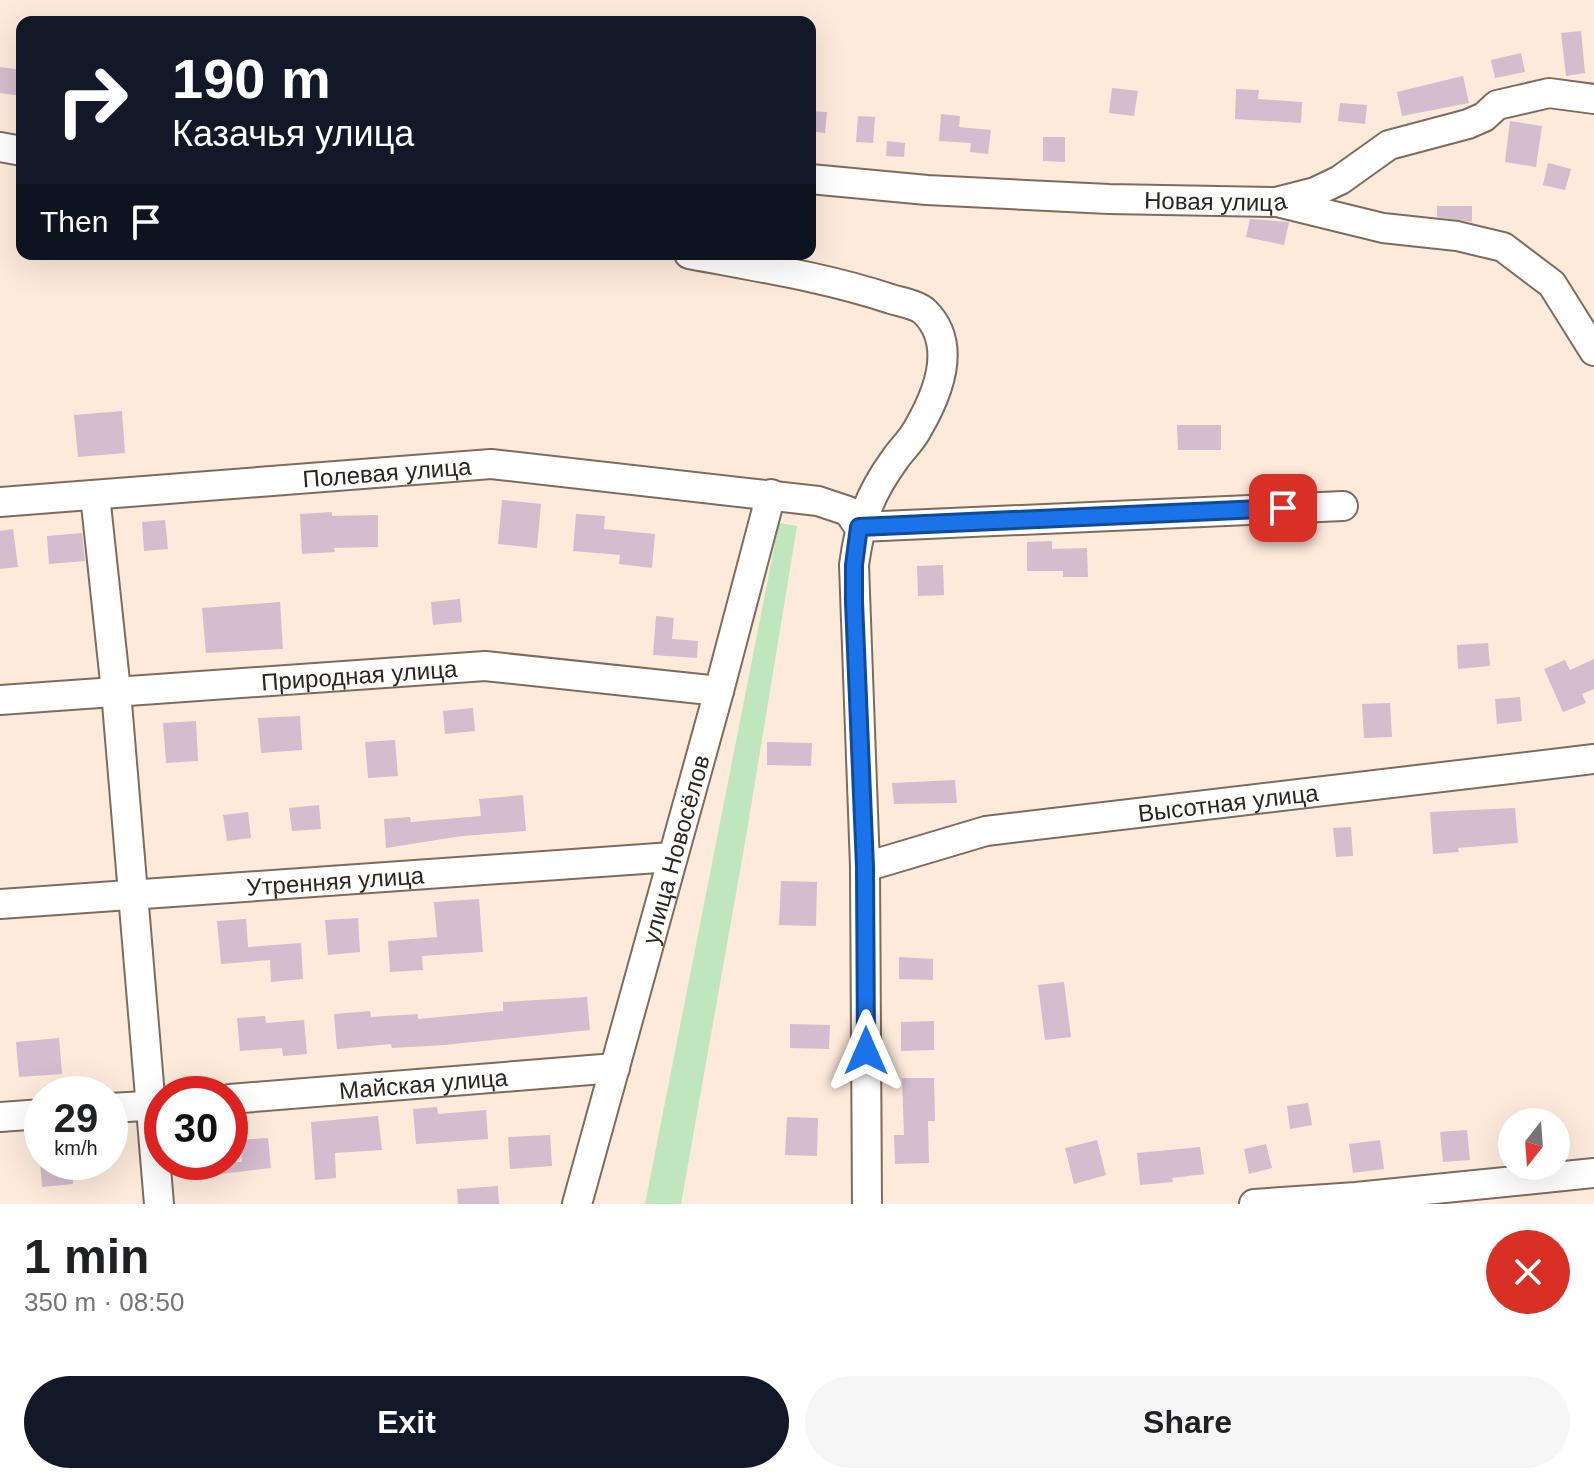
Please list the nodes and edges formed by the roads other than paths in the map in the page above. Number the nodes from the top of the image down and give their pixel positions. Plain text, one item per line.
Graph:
1 (1594, 99) edge
2 (816, 180) edge
3 (1276, 202) junction
4 (721, 260) edge
5 (1587, 339) edge
6 (771, 494) junction
7 (95, 495) junction
8 (0, 502) edge
9 (1343, 506) dead end
10 (859, 527) junction
11 (116, 691) junction
12 (719, 691) junction
13 (0, 700) edge
14 (1594, 759) edge
15 (672, 857) junction
16 (865, 867) junction
17 (132, 894) junction
18 (0, 904) edge
19 (615, 1068) junction
20 (154, 1076) edge
21 (248, 1098) edge
22 (24, 1115) edge
23 (0, 1117) edge
24 (1594, 1173) edge
25 (159, 1180) edge
26 (159, 1204) edge
27 (577, 1204) edge
28 (867, 1204) edge
29 (1254, 1204) edge

1 - 3 street, Новая улица
2 - 3 street, Новая улица
3 - 5 street
4 - 10 street
6 - 7 street, Полевая улица
6 - 10 street, Полевая улица
6 - 12 street, улица Новосёлов
7 - 8 street, Полевая улица
7 - 11 street
9 - 10 street
10 - 16 street
11 - 12 street, Природная улица
11 - 13 street, Природная улица
11 - 17 street
12 - 15 street, улица Новосёлов
14 - 16 street, Высотная улица
15 - 17 street, Утренняя улица
15 - 19 street, улица Новосёлов
16 - 28 street
17 - 18 street, Утренняя улица
17 - 20 street
19 - 21 street, Майская улица
19 - 27 street, улица Новосёлов
22 - 23 street
24 - 29 street
25 - 26 street

